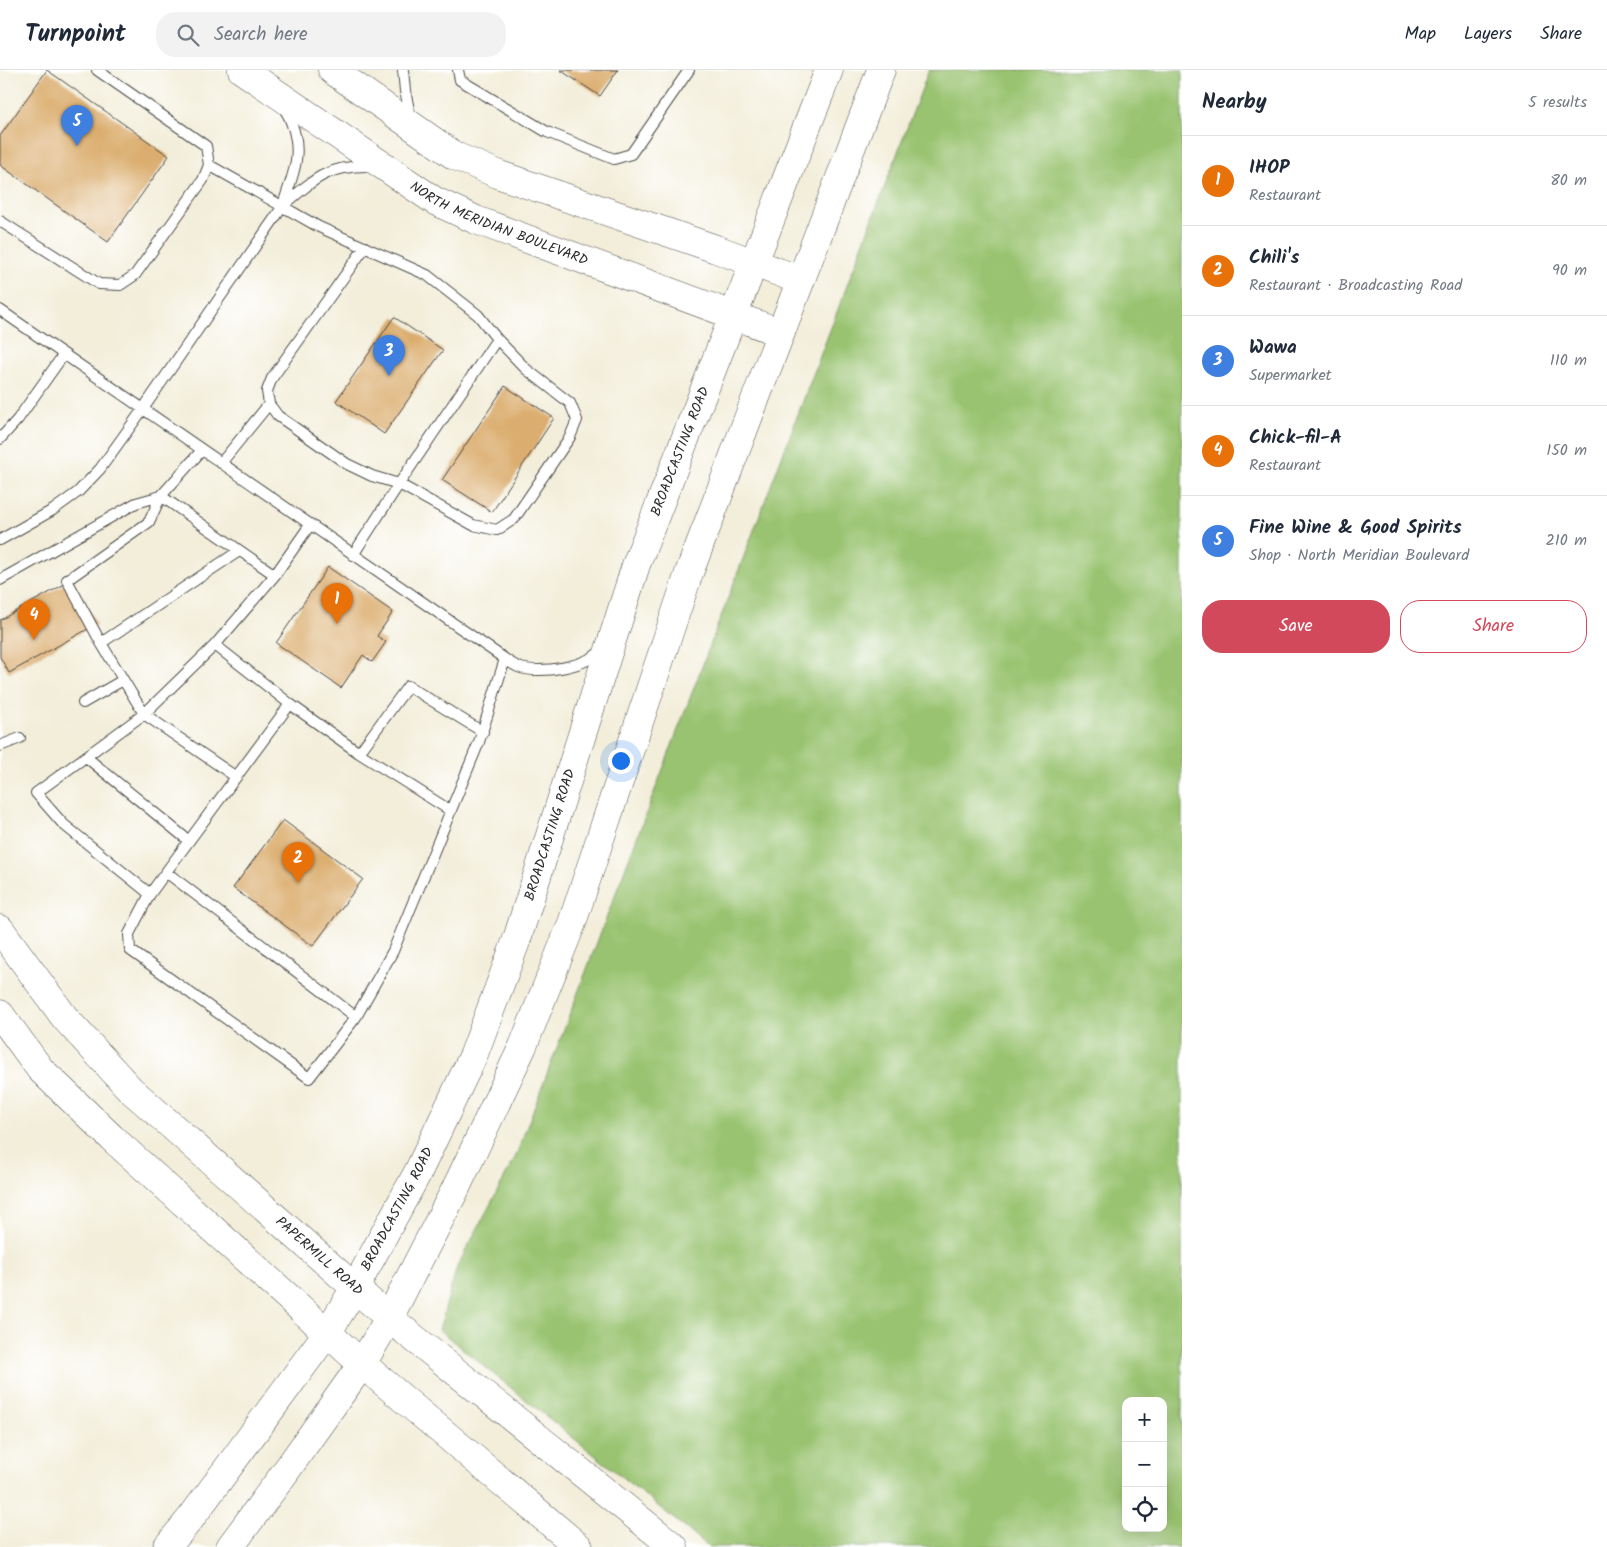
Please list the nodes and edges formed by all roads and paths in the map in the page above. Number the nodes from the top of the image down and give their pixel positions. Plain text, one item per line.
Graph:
1 (97, 70) edge
2 (332, 70) edge
3 (404, 70) edge
4 (458, 70) edge
5 (689, 70) edge
6 (830, 70) edge
7 (881, 70) edge
8 (251, 76) edge
9 (413, 127) junction
10 (209, 165) junction
11 (392, 172) junction
12 (283, 206) junction
13 (0, 221) edge
14 (365, 247) junction
15 (754, 262) junction
16 (800, 280) junction
17 (0, 310) edge
18 (733, 316) junction
19 (781, 333) junction
20 (497, 339) junction
21 (64, 354) junction
22 (269, 404) junction
23 (144, 409) junction
24 (0, 439) edge
25 (202, 450) junction
26 (221, 463) junction
27 (398, 484) junction
28 (161, 496) junction
29 (310, 525) junction
30 (0, 540) edge
31 (239, 551) junction
32 (353, 555) junction
33 (275, 575) junction
34 (0, 580) edge
35 (614, 634) junction
36 (101, 643) junction
37 (215, 645) junction
38 (504, 659) junction
39 (123, 680) junction
40 (83, 703) dead end
41 (290, 704) junction
42 (144, 714) junction
43 (483, 732) junction
44 (20, 738) dead end
45 (0, 746) edge
46 (359, 754) junction
47 (86, 757) junction
48 (236, 777) junction
49 (451, 811) junction
50 (189, 840) junction
51 (166, 872) junction
52 (150, 894) junction
53 (0, 929) edge
54 (0, 1014) edge
55 (356, 1017) junction
56 (355, 1288) junction
57 (389, 1318) junction
58 (327, 1333) junction
59 (362, 1364) junction
60 (167, 1547) edge
61 (230, 1547) edge
62 (579, 1547) edge
63 (674, 1547) edge

1 - 10 lane
2 - 9 main road
3 - 9 lane
4 - 5 lane
6 - 15 main road, BROADCASTING ROAD
7 - 16 main road
8 - 11 main road, NORTH MERIDIAN BOULEVARD
8 - 12 lane
9 - 15 main road
10 - 12 lane
10 - 13 lane
11 - 12 lane
11 - 18 main road, NORTH MERIDIAN BOULEVARD
12 - 14 lane
12 - 23 lane
14 - 20 lane
14 - 22 lane
15 - 16 main road
15 - 18 main road, BROADCASTING ROAD
16 - 19 main road
17 - 21 lane
18 - 19 main road, NORTH MERIDIAN BOULEVARD
18 - 35 main road, BROADCASTING ROAD
19 - 57 main road
20 - 27 lane
20 - 27 lane
21 - 23 lane
21 - 24 lane
22 - 26 lane
22 - 27 lane
23 - 25 lane
23 - 30 lane
25 - 26 lane
25 - 28 lane
26 - 29 lane
27 - 32 lane
28 - 31 lane
28 - 34 lane
28 - 36 lane
29 - 32 lane
29 - 33 lane
31 - 33 lane
31 - 36 lane
32 - 38 lane
33 - 37 lane
35 - 38 lane
35 - 56 main road, BROADCASTING ROAD
36 - 39 lane
37 - 41 lane
37 - 42 lane
38 - 43 lane
39 - 40 lane
39 - 42 lane
41 - 46 lane
41 - 48 lane
42 - 47 lane
42 - 48 lane
43 - 46 lane
43 - 49 lane
44 - 45 lane
46 - 49 lane
47 - 50 lane
47 - 52 lane
48 - 50 lane
49 - 55 lane
50 - 51 lane
51 - 52 lane
51 - 55 lane
52 - 55 lane
53 - 56 main road, PAPERMILL ROAD
54 - 58 main road
56 - 57 main road, PAPERMILL ROAD
56 - 58 main road, BROADCASTING ROAD
57 - 59 main road
57 - 63 main road, PAPERMILL ROAD
58 - 59 main road
58 - 60 main road, BROADCASTING ROAD
59 - 61 main road
59 - 62 main road

